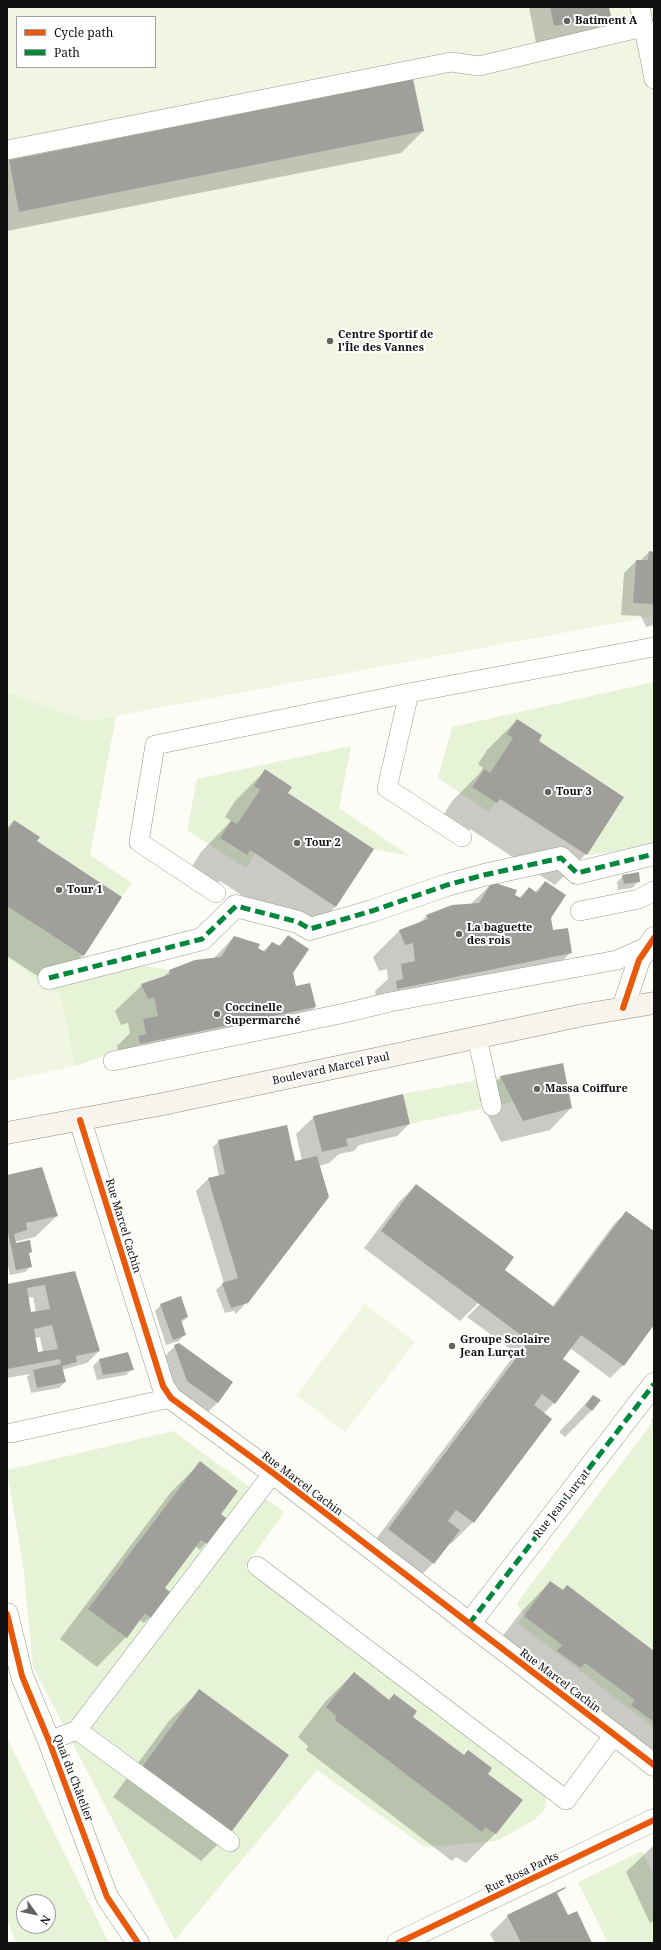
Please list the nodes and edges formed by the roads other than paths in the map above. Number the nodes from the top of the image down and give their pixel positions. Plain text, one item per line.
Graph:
1 (640, 7) edge
2 (643, 27) junction
3 (654, 80) edge
4 (7, 150) edge
5 (654, 646) edge
6 (409, 693) junction
7 (462, 837) dead end
8 (654, 854) edge
9 (654, 891) edge
10 (216, 893) dead end
11 (580, 911) dead end
12 (651, 942) edge
13 (49, 978) dead end
14 (654, 1003) edge
15 (623, 1008) junction
16 (477, 1037) junction
17 (113, 1061) dead end
18 (492, 1106) dead end
19 (80, 1120) junction
20 (7, 1133) edge
21 (654, 1384) edge
22 (170, 1398) junction
23 (11, 1433) dead end
24 (272, 1473) junction
25 (257, 1566) dead end
26 (7, 1614) edge
27 (469, 1624) junction
28 (77, 1730) junction
29 (614, 1735) junction
30 (49, 1741) junction
31 (654, 1765) edge
32 (654, 1820) edge
33 (230, 1842) dead end
34 (138, 1943) edge
35 (398, 1943) edge

1 - 2 lane
2 - 3 lane
2 - 4 lane
5 - 6 lane
6 - 7 lane
6 - 10 lane
8 - 13 street
9 - 11 lane
12 - 15 street
12 - 17 lane
14 - 15 main road, Boulevard Marcel Paul
15 - 16 main road, Boulevard Marcel Paul
16 - 18 lane
16 - 19 main road, Boulevard Marcel Paul
19 - 20 main road, Boulevard Marcel Paul
19 - 22 street, Rue Marcel Cachin
21 - 27 street, Rue Jean Lurçat
22 - 23 lane
22 - 24 street, Rue Marcel Cachin
24 - 27 street, Rue Marcel Cachin
24 - 28 lane
25 - 29 lane
26 - 30 street, Quai du Châtelier
27 - 29 street, Rue Marcel Cachin
28 - 30 lane
28 - 33 lane
29 - 31 street, Rue Marcel Cachin
30 - 34 street, Quai du Châtelier
32 - 35 street, Rue Rosa Parks

